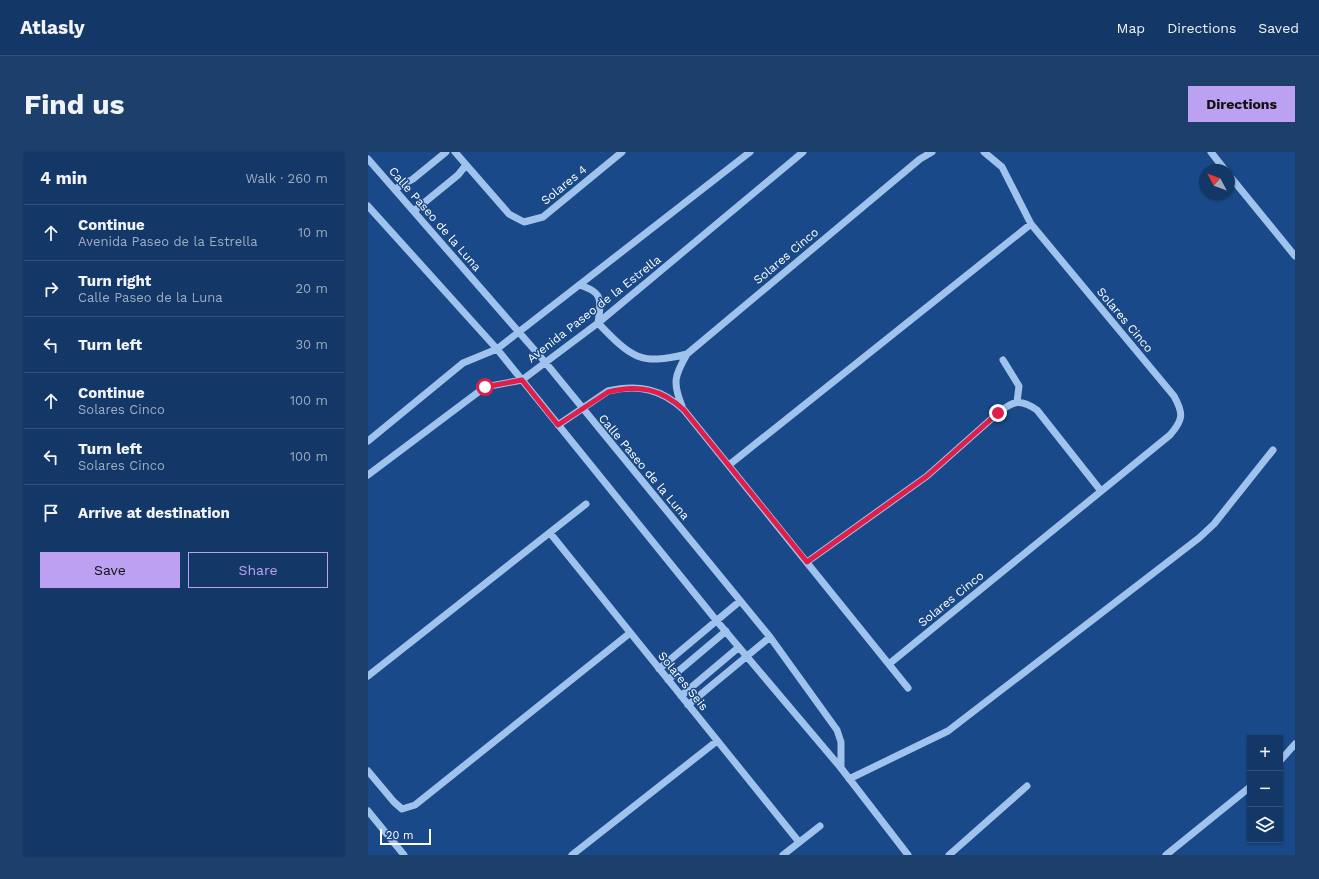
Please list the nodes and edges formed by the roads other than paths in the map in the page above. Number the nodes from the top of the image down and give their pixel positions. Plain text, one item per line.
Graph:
1 (446, 152) edge
2 (456, 152) edge
3 (622, 152) edge
4 (750, 152) edge
5 (803, 152) edge
6 (932, 152) edge
7 (984, 152) edge
8 (1211, 152) edge
9 (368, 159) edge
10 (1220, 164) edge
11 (466, 165) junction
12 (1235, 182) edge
13 (395, 189) junction
14 (368, 206) edge
15 (414, 212) junction
16 (1031, 224) junction
17 (1295, 256) edge
18 (579, 285) junction
19 (598, 323) junction
20 (519, 332) junction
21 (497, 349) junction
22 (687, 354) junction
23 (1003, 360) dead end
24 (545, 362) junction
25 (522, 380) junction
26 (1017, 402) junction
27 (582, 410) junction
28 (684, 410) junction
29 (558, 425) junction
30 (368, 441) edge
31 (1273, 450) dead end
32 (729, 465) junction
33 (368, 476) edge
34 (1101, 492) junction
35 (586, 504) dead end
36 (550, 533) junction
37 (807, 562) junction
38 (740, 601) junction
39 (716, 620) junction
40 (726, 631) junction
41 (630, 633) junction
42 (770, 637) junction
43 (739, 647) junction
44 (747, 656) junction
45 (889, 664) junction
46 (659, 669) junction
47 (368, 676) edge
48 (668, 680) junction
49 (908, 688) dead end
50 (681, 696) junction
51 (688, 705) junction
52 (717, 741) junction
53 (1295, 744) edge
54 (1283, 758) edge
55 (841, 768) junction
56 (368, 771) edge
57 (849, 779) junction
58 (1027, 786) dead end
59 (1247, 788) edge
60 (368, 811) edge
61 (820, 826) dead end
62 (799, 842) junction
63 (404, 855) edge
64 (572, 855) edge
65 (783, 855) edge
66 (908, 855) edge
67 (949, 855) edge
68 (1166, 855) edge

1 - 13 street
2 - 11 street, Solares 4
3 - 11 street, Solares 4
4 - 18 street
5 - 19 street, Avenida Paseo de la Estrella
6 - 22 street, Solares Cinco
7 - 16 street, Solares Cinco
8 - 10 street
9 - 13 street, Calle Paseo de la Luna
11 - 15 street
12 - 17 street
13 - 15 street, Calle Paseo de la Luna
14 - 21 street
15 - 20 street, Calle Paseo de la Luna
16 - 32 street
16 - 34 street, Solares Cinco
18 - 19 street
18 - 20 street
19 - 22 street, Solares Cinco
19 - 24 street, Avenida Paseo de la Estrella
20 - 21 street
20 - 24 street, Calle Paseo de la Luna
21 - 25 street
21 - 30 street
22 - 28 street
23 - 26 street
24 - 25 street, Avenida Paseo de la Estrella
24 - 27 street, Calle Paseo de la Luna
25 - 29 street
25 - 33 street, Avenida Paseo de la Estrella
26 - 34 street
26 - 37 street
27 - 28 street
27 - 29 street
27 - 38 street, Calle Paseo de la Luna
28 - 32 street
29 - 39 street
31 - 57 street
32 - 37 street
34 - 45 street, Solares Cinco
35 - 36 street
36 - 41 street, Solares Seis
36 - 47 street
37 - 45 street
38 - 39 street
38 - 42 street, Calle Paseo de la Luna
39 - 40 street
39 - 46 street
40 - 43 street
40 - 48 street
41 - 46 street, Solares Seis
41 - 56 street
42 - 44 street
42 - 55 street, Calle Paseo de la Luna
43 - 44 street
43 - 50 street
44 - 51 street
44 - 55 street
45 - 49 street
46 - 48 street, Solares Seis
48 - 50 street, Solares Seis
50 - 51 street, Solares Seis
51 - 52 street, Solares Seis
52 - 62 street, Solares Seis
52 - 64 street
53 - 54 street
55 - 57 street
57 - 66 street
58 - 67 street
59 - 68 street
60 - 63 street
61 - 62 street
62 - 65 street

